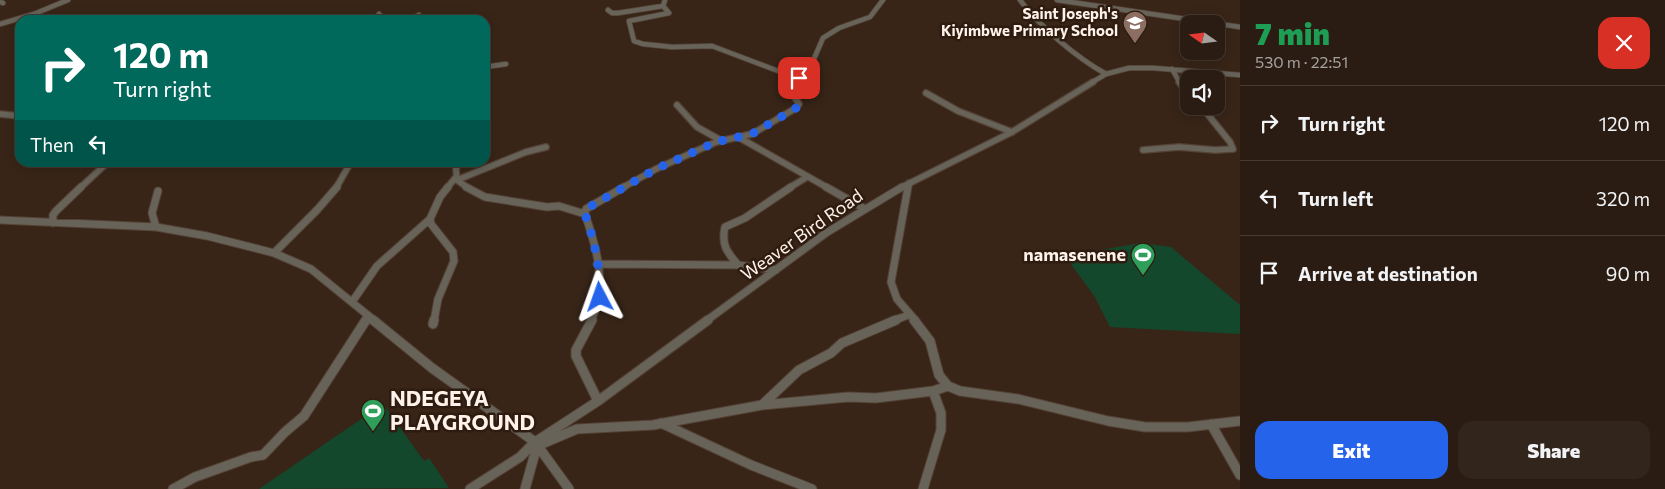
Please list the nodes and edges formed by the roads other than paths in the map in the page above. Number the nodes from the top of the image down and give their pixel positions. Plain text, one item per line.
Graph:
1 (68, 0) edge
2 (664, 0) edge
3 (882, 0) edge
4 (1020, 0) edge
5 (1057, 0) edge
6 (1093, 0) edge
7 (1094, 5) junction
8 (663, 6) junction
9 (608, 10) dead end
10 (31, 15) edge
11 (15, 20) edge
12 (0, 24) edge
13 (1240, 27) edge
14 (506, 64) dead end
15 (490, 66) edge
16 (1172, 69) junction
17 (802, 74) junction
18 (1106, 74) junction
19 (1240, 75) edge
20 (1180, 84) edge
21 (926, 93) dead end
22 (677, 105) dead end
23 (0, 114) edge
24 (1208, 115) edge
25 (15, 116) edge
26 (1012, 132) junction
27 (740, 138) junction
28 (722, 141) junction
29 (546, 147) dead end
30 (1143, 150) dead end
31 (490, 166) edge
32 (103, 167) edge
33 (349, 167) edge
34 (457, 167) edge
35 (488, 167) edge
36 (807, 177) junction
37 (457, 179) junction
38 (909, 183) junction
39 (158, 191) dead end
40 (866, 209) junction
41 (585, 214) junction
42 (430, 219) junction
43 (0, 220) edge
44 (52, 224) junction
45 (156, 227) junction
46 (274, 253) junction
47 (597, 264) junction
48 (738, 265) junction
49 (776, 270) junction
50 (352, 302) junction
51 (908, 315) junction
52 (368, 316) junction
53 (433, 324) dead end
54 (948, 386) junction
55 (933, 391) junction
56 (598, 401) junction
57 (762, 405) junction
58 (1240, 421) edge
59 (661, 423) junction
60 (1210, 424) junction
61 (536, 444) junction
62 (1240, 476) edge
63 (173, 489) edge
64 (470, 489) edge
65 (525, 489) edge
66 (569, 489) edge
67 (812, 489) edge
68 (923, 489) edge

1 - 10 street
2 - 8 street
3 - 17 street
4 - 18 street
5 - 7 street
6 - 7 street
7 - 13 street
8 - 9 street
8 - 17 street
11 - 12 street
14 - 15 street
16 - 18 street, Weaver Bird Road
16 - 19 street, Weaver Bird Road
16 - 20 street
17 - 27 street
18 - 26 street, Weaver Bird Road
21 - 26 street
22 - 28 street
23 - 25 street
24 - 30 street
26 - 38 street, Weaver Bird Road
27 - 28 street
27 - 36 street
28 - 41 street
29 - 31 street
32 - 44 street
33 - 46 street
34 - 37 street
35 - 37 street
36 - 40 street
36 - 48 street
37 - 41 street
37 - 42 street
38 - 40 street, Weaver Bird Road
38 - 51 street
39 - 45 street
40 - 49 street, Weaver Bird Road
41 - 47 street
42 - 50 street
42 - 53 street
43 - 44 street
44 - 45 street
45 - 46 street
46 - 50 street
47 - 48 street
47 - 56 street
48 - 49 street
49 - 56 street, Weaver Bird Road
50 - 52 street
51 - 54 street
51 - 57 street
52 - 61 street
52 - 63 street
54 - 55 street
54 - 60 street
55 - 57 street
55 - 68 street
56 - 61 street, Weaver Bird Road
57 - 59 street
58 - 60 street
59 - 61 street
59 - 67 street
60 - 62 street
61 - 64 street, Weaver Bird Road
61 - 65 street
61 - 66 street

